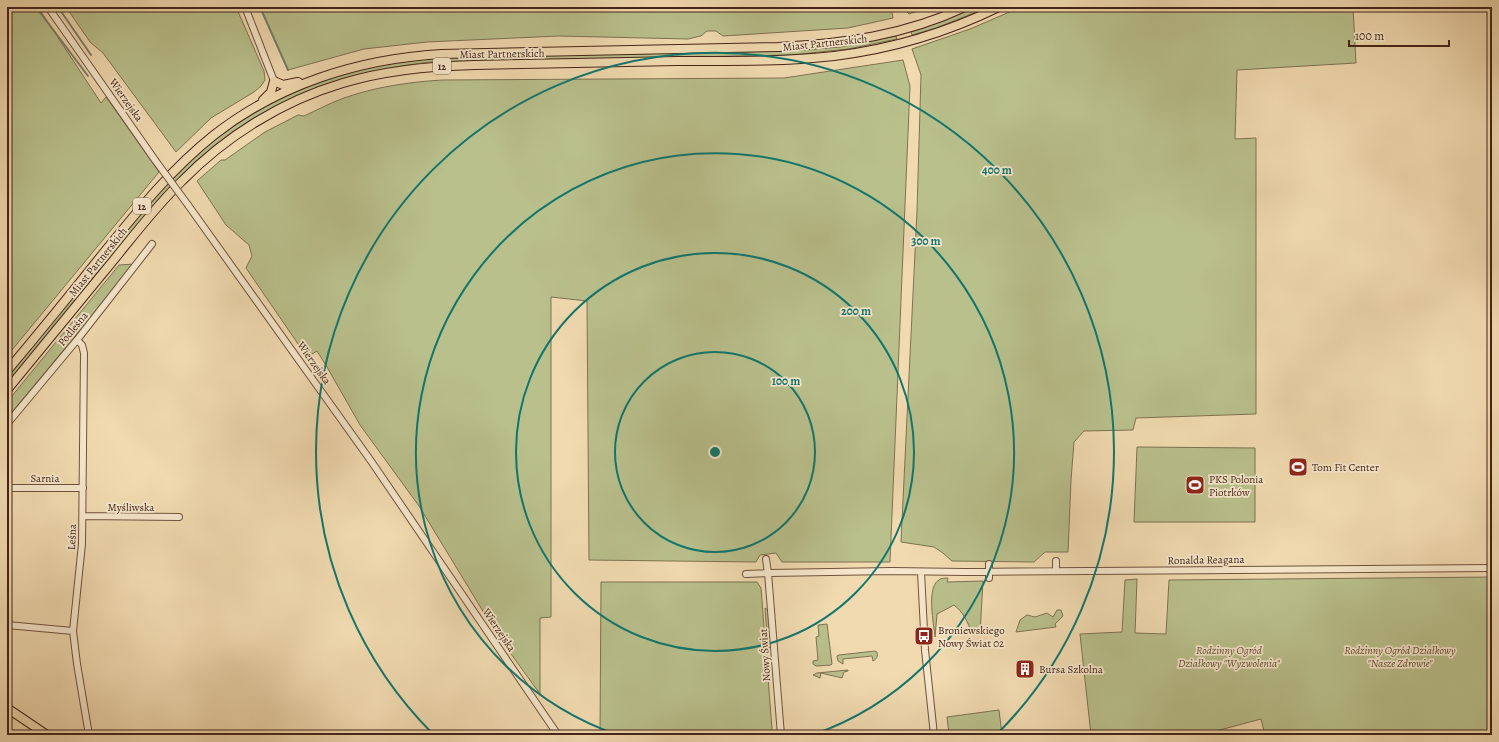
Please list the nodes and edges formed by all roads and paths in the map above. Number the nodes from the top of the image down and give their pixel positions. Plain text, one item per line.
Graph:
1 (48, 7) edge
2 (245, 7) edge
3 (965, 7) edge
4 (999, 7) edge
5 (274, 81) junction
6 (311, 81) junction
7 (257, 107) junction
8 (152, 244) dead end
9 (77, 340) junction
10 (7, 371) edge
11 (7, 390) edge
12 (7, 424) edge
13 (7, 488) edge
14 (83, 488) junction
15 (83, 516) junction
16 (179, 517) dead end
17 (766, 559) dead end
18 (1056, 561) dead end
19 (989, 564) dead end
20 (1492, 568) edge
21 (1056, 571) junction
22 (920, 572) junction
23 (768, 573) junction
24 (746, 574) dead end
25 (989, 575) junction
26 (7, 625) edge
27 (72, 631) junction
28 (7, 708) edge
29 (47, 735) edge
30 (90, 735) edge
31 (558, 735) edge
32 (781, 735) edge
33 (934, 735) edge

1 - 31 street, Wierzejska, bridge
2 - 5 street
3 - 6 main road, Miast Partnerskich / 12
4 - 11 main road, Miast Partnerskich / 12
5 - 6 main road
5 - 7 main road
6 - 7 main road, Miast Partnerskich / 12
7 - 10 main road, Miast Partnerskich / 12
8 - 9 street, Podleśna
9 - 12 street, Podleśna
9 - 14 street, Leśna
13 - 14 street, Sarnia
14 - 15 street, Leśna
15 - 16 street, Myśliwska
15 - 27 street, Leśna
17 - 23 street, Nowy Świat
18 - 21 street
19 - 25 street
20 - 21 street, Ronalda Reagana
21 - 25 street, Ronalda Reagana
22 - 23 street
22 - 25 street, Ronalda Reagana
22 - 33 street
23 - 24 street
23 - 32 street, Nowy Świat
26 - 27 street
27 - 30 street, Leśna
28 - 29 main road

